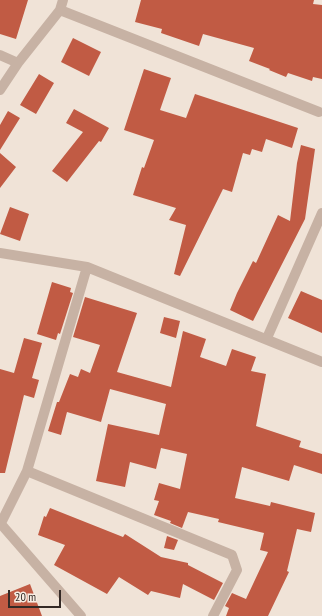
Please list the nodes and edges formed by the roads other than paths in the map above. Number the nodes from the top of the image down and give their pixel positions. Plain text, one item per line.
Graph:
1 (63, 0) edge
2 (60, 10) junction
3 (0, 55) edge
4 (18, 63) junction
5 (0, 90) edge
6 (321, 114) edge
7 (322, 213) edge
8 (0, 253) edge
9 (87, 267) junction
10 (267, 338) junction
11 (322, 362) edge
12 (27, 471) junction
13 (1, 523) edge
14 (81, 616) edge
15 (214, 616) edge

1 - 2 street
2 - 4 street
2 - 6 street
3 - 4 street
4 - 5 street
7 - 10 street
8 - 9 street
9 - 10 street
9 - 12 street
10 - 11 street
12 - 13 street
12 - 15 street
13 - 14 street

